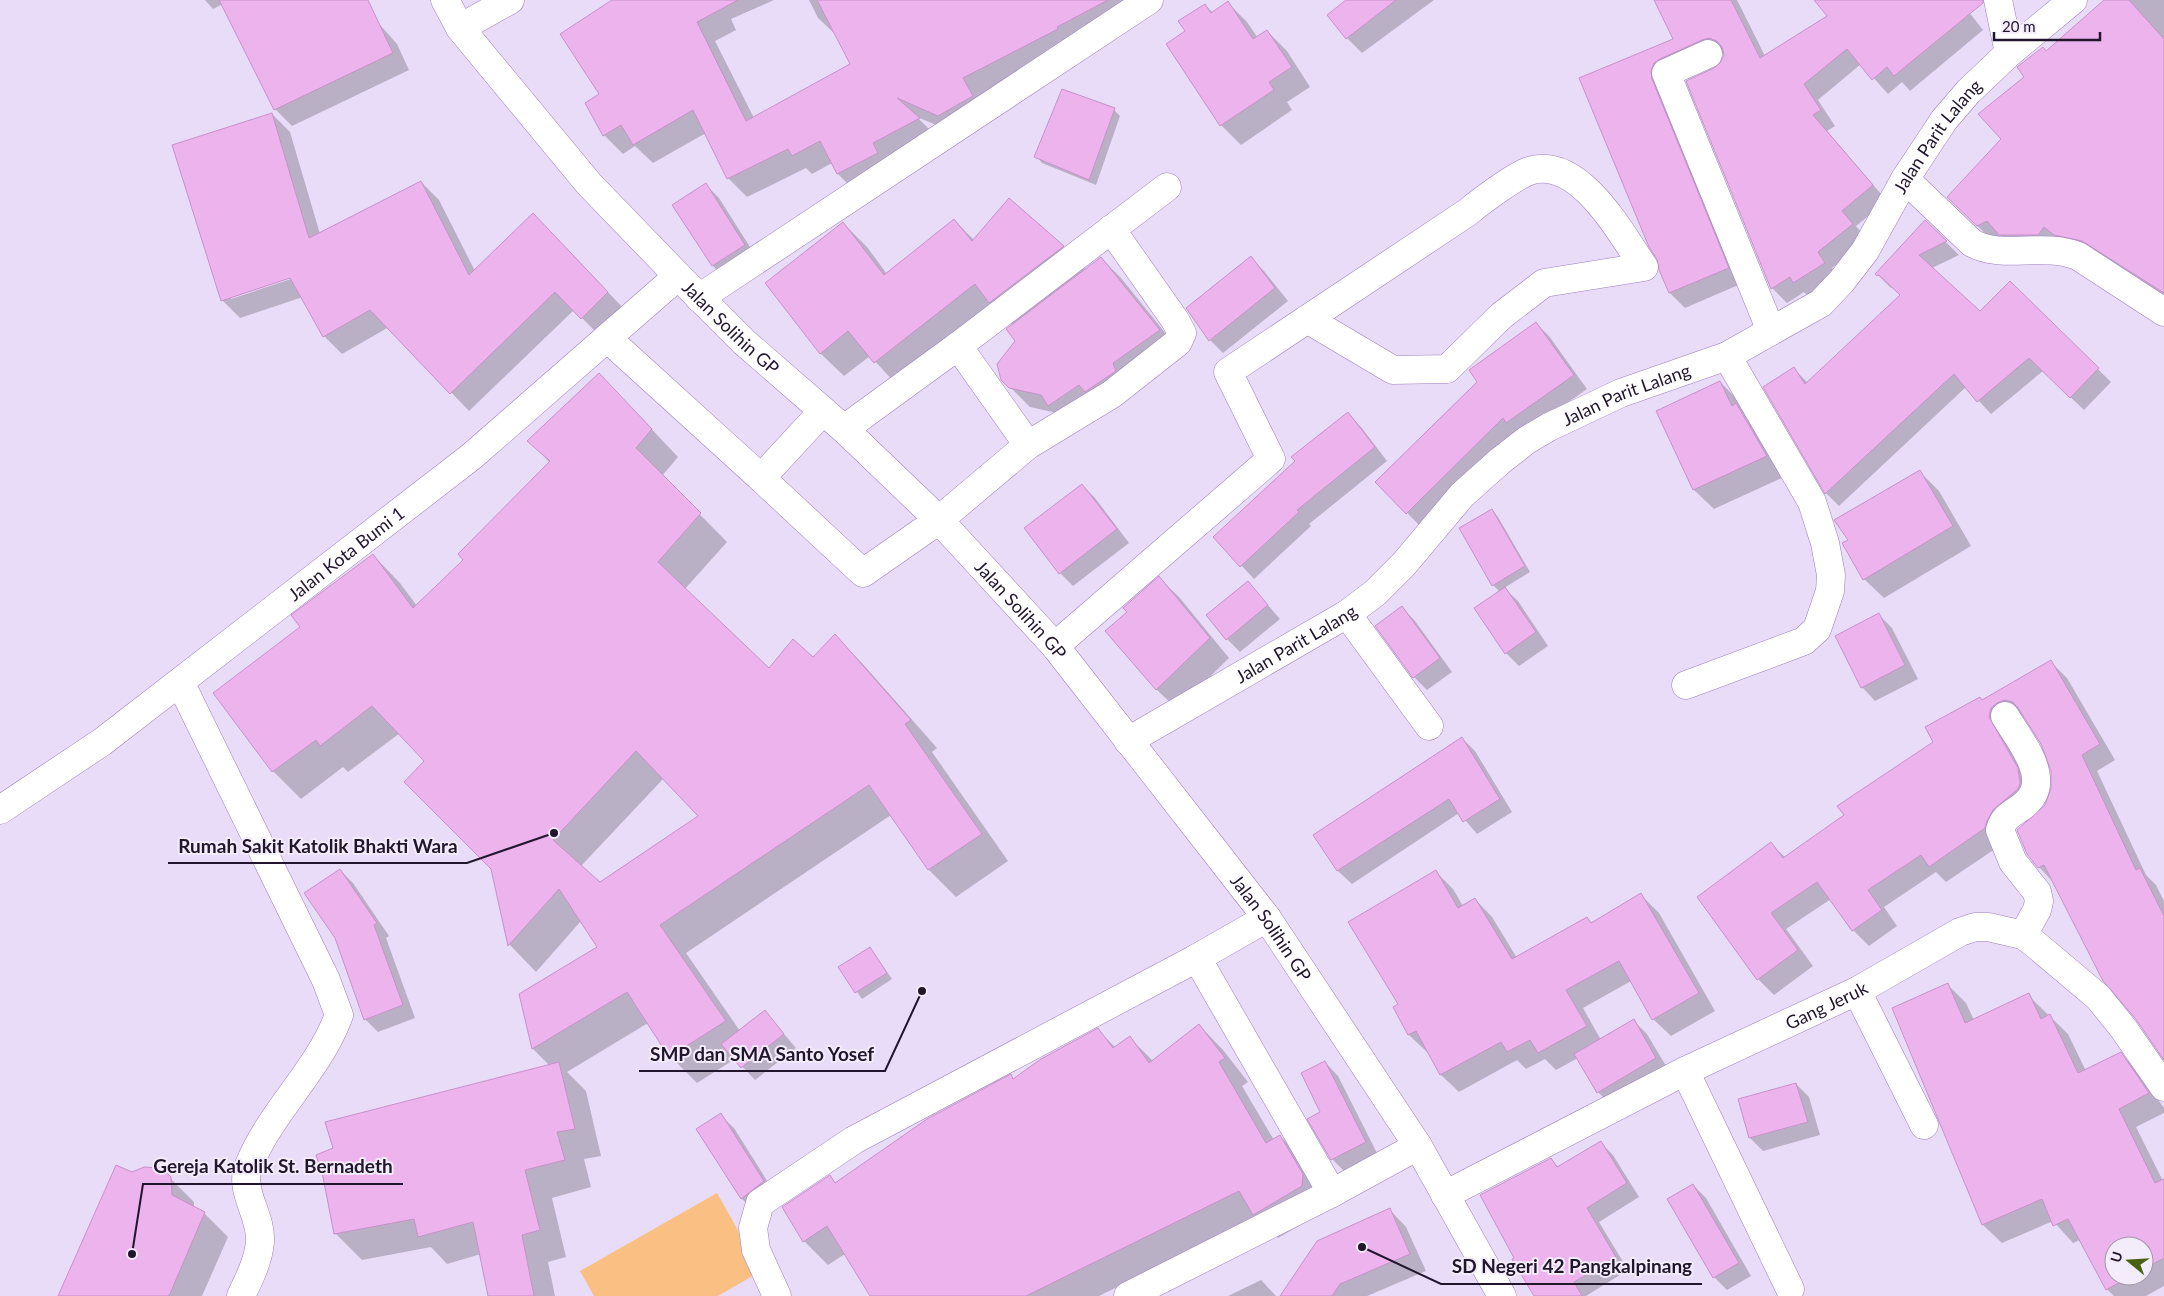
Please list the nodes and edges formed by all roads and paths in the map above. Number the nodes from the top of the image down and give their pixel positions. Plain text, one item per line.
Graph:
1 (445, 0) edge
2 (510, 0) edge
3 (1149, 0) edge
4 (1998, 0) edge
5 (2073, 0) edge
6 (460, 28) junction
7 (2009, 53) junction
8 (1708, 54) dead end
9 (1905, 179) junction
10 (1167, 187) dead end
11 (1111, 229) junction
12 (678, 276) junction
13 (699, 298) junction
14 (2164, 312) edge
15 (1307, 319) junction
16 (1770, 331) junction
17 (607, 338) junction
18 (958, 346) junction
19 (1726, 356) junction
20 (823, 411) junction
21 (844, 429) junction
22 (1028, 446) junction
23 (761, 478) junction
24 (939, 520) junction
25 (1347, 614) junction
26 (1055, 646) junction
27 (180, 682) junction
28 (1686, 685) dead end
29 (2005, 716) dead end
30 (1429, 726) dead end
31 (1128, 741) junction
32 (0, 810) edge
33 (1267, 918) junction
34 (2023, 936) junction
35 (1197, 958) junction
36 (1858, 991) junction
37 (1685, 1071) junction
38 (2164, 1087) edge
39 (1924, 1125) dead end
40 (1418, 1146) junction
41 (1332, 1193) junction
42 (1445, 1196) junction
43 (1790, 1289) dead end
44 (241, 1296) edge
45 (777, 1296) edge
46 (1128, 1296) edge
47 (1502, 1296) edge

1 - 6 street, Jalan Solihin GP
2 - 6 street
3 - 13 street
4 - 7 street
5 - 7 street, Jalan Parit Lalang
6 - 12 street, Jalan Solihin GP
7 - 9 street, Jalan Parit Lalang
8 - 16 street
9 - 14 street
9 - 16 street, Jalan Parit Lalang
10 - 11 street
11 - 18 street
11 - 22 street
12 - 13 street, Jalan Solihin GP
12 - 17 street, Jalan Kota Bumi 1
13 - 20 street, Jalan Solihin GP
15 - 15 street
15 - 26 street
16 - 19 street, Jalan Parit Lalang
17 - 23 street
17 - 27 street, Jalan Kota Bumi 1
18 - 21 street
18 - 22 street
19 - 25 street, Jalan Parit Lalang
19 - 28 street
20 - 21 street, Jalan Solihin GP
20 - 23 street
21 - 24 street, Jalan Solihin GP
22 - 24 street
23 - 24 street
24 - 26 street, Jalan Solihin GP
25 - 30 street
25 - 31 street, Jalan Parit Lalang
26 - 31 street, Jalan Solihin GP
27 - 32 street, Jalan Kota Bumi 1
27 - 44 street
29 - 34 street
31 - 33 street, Jalan Solihin GP
33 - 35 street
33 - 40 street, Jalan Solihin GP
34 - 36 street, Gang Jeruk
34 - 38 street, Gang Jeruk
35 - 41 street
35 - 45 street
36 - 37 street, Gang Jeruk
36 - 39 street
37 - 42 street, Gang Jeruk
37 - 43 street
40 - 41 street
40 - 42 street, Jalan Solihin GP
41 - 46 street
42 - 47 street, Jalan Solihin GP

